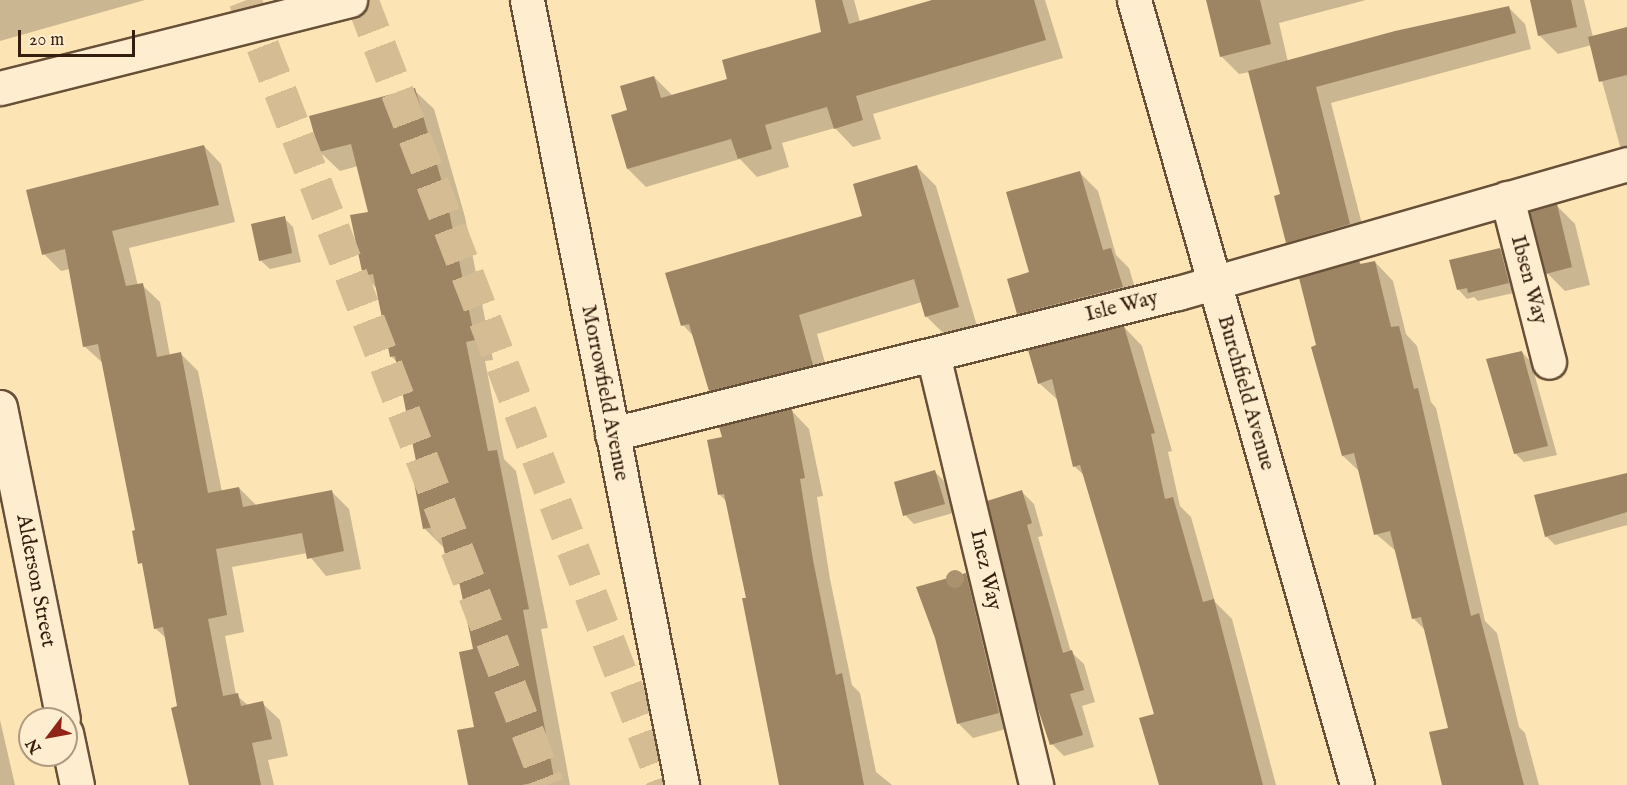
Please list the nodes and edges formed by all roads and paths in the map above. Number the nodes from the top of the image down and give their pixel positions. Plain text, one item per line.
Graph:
1 (350, 0) edge
2 (527, 0) edge
3 (1134, 0) edge
4 (0, 88) edge
5 (1627, 164) edge
6 (1507, 198) junction
7 (1214, 283) junction
8 (933, 355) junction
9 (1549, 362) dead end
10 (0, 407) edge
11 (612, 434) junction
12 (61, 707) edge
13 (73, 767) edge
14 (76, 785) edge
15 (682, 785) edge
16 (1036, 785) edge
17 (1357, 785) edge

1 - 4 street
2 - 11 street, Morrowfield Avenue
3 - 7 street, Burchfield Avenue
5 - 6 street, Isle Way
6 - 7 street, Isle Way
6 - 9 street, Ibsen Way
7 - 8 street, Isle Way
7 - 17 street, Burchfield Avenue
8 - 11 street, Isle Way
8 - 16 street, Inez Way
10 - 12 street, Alderson Street
11 - 15 street, Morrowfield Avenue
13 - 14 street

